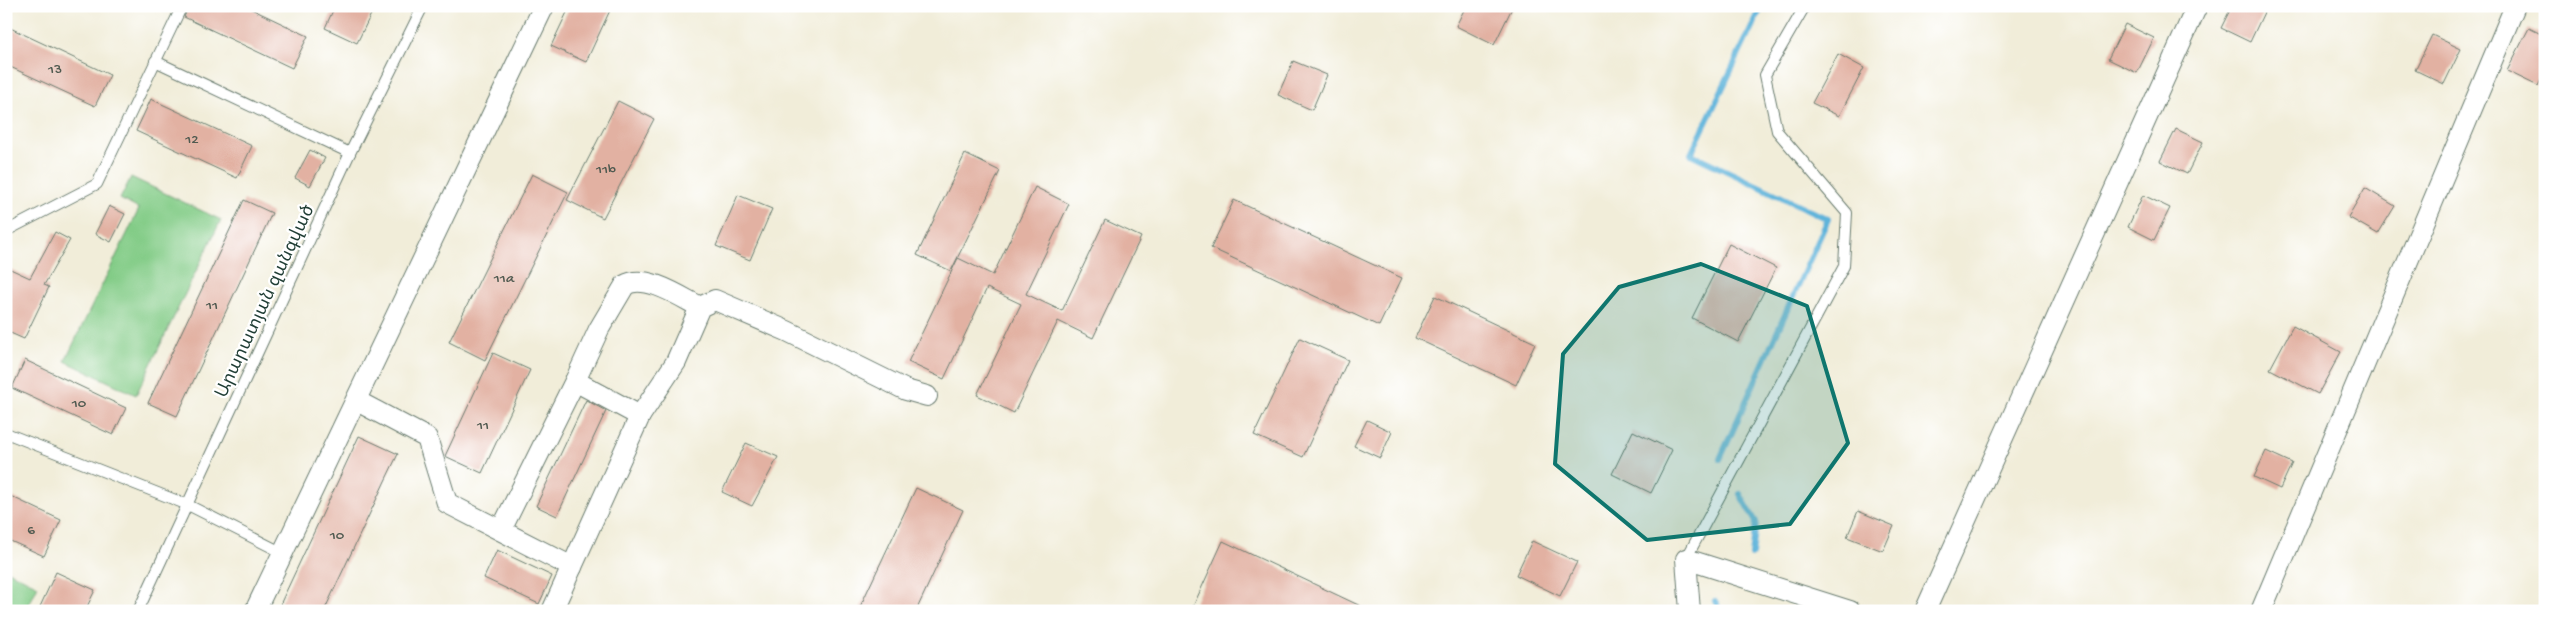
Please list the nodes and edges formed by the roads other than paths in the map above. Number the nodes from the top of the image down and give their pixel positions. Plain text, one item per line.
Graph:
1 (182, 6) edge
2 (423, 6) edge
3 (544, 6) edge
4 (1805, 6) edge
5 (2197, 6) edge
6 (2515, 6) edge
7 (155, 61) junction
8 (350, 153) junction
9 (6, 231) edge
10 (700, 307) junction
11 (575, 381) junction
12 (927, 396) dead end
13 (357, 401) junction
14 (640, 416) junction
15 (6, 433) edge
16 (188, 505) junction
17 (501, 530) junction
18 (283, 553) junction
19 (1686, 559) junction
20 (572, 566) junction
21 (138, 611) edge
22 (255, 611) edge
23 (552, 611) edge
24 (1690, 611) edge
25 (1850, 611) edge
26 (1925, 611) edge
27 (2261, 611) edge

1 - 7 lane
2 - 8 lane, Արարատյան զանգված
3 - 13 street
4 - 19 lane
5 - 26 street
6 - 27 street
7 - 8 lane
7 - 9 lane
8 - 16 lane, Արարատյան զանգված
10 - 11 street
10 - 12 street
10 - 14 street
11 - 14 street
11 - 17 street
13 - 17 street
13 - 18 street
14 - 20 street
15 - 16 lane
16 - 18 lane
16 - 21 lane, Արարատյան զանգված
17 - 20 street
18 - 22 street
19 - 24 street
19 - 25 street
20 - 23 street

